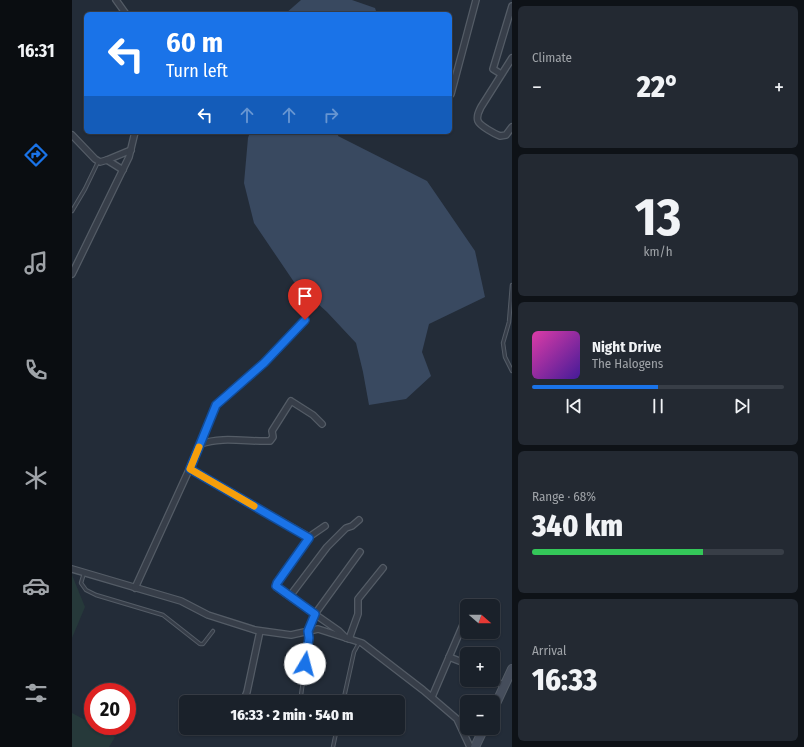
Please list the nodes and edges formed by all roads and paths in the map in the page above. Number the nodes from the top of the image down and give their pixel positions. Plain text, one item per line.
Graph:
1 (116, 0) edge
2 (476, 0) edge
3 (512, 6) edge
4 (125, 12) edge
5 (512, 58) edge
6 (502, 74) junction
7 (452, 87) edge
8 (512, 127) edge
9 (137, 134) edge
10 (72, 135) edge
11 (131, 150) junction
12 (107, 160) junction
13 (98, 161) junction
14 (123, 170) junction
15 (72, 211) edge
16 (72, 274) edge
17 (512, 286) edge
18 (305, 320) dead end
19 (512, 371) edge
20 (322, 424) dead end
21 (201, 444) junction
22 (190, 469) junction
23 (359, 520) dead end
24 (325, 526) dead end
25 (309, 538) junction
26 (360, 552) dead end
27 (383, 568) dead end
28 (72, 569) edge
29 (84, 572) junction
30 (135, 588) junction
31 (290, 596) junction
32 (315, 614) junction
33 (213, 631) dead end
34 (260, 631) junction
35 (308, 631) junction
36 (460, 632) edge
37 (348, 639) junction
38 (359, 642) junction
39 (449, 657) junction
40 (460, 661) edge
41 (512, 669) edge
42 (500, 683) edge
43 (504, 686) junction
44 (246, 695) edge
45 (301, 695) edge
46 (345, 695) edge
47 (500, 695) edge
48 (432, 697) junction
49 (336, 735) edge
50 (481, 735) edge
51 (333, 747) edge
52 (470, 747) edge
53 (475, 747) edge

1 - 4 street
2 - 7 street
3 - 6 street
5 - 6 street
6 - 8 street
9 - 11 street
10 - 13 street
11 - 12 street
11 - 14 street
12 - 13 street
12 - 14 street
13 - 15 lane
14 - 16 street
17 - 19 lane
18 - 21 street
20 - 21 street
21 - 22 street
22 - 25 street
22 - 30 street
23 - 31 street
24 - 25 street
25 - 31 street
26 - 32 street
27 - 37 street
28 - 29 street
29 - 30 street
29 - 33 lane
30 - 34 street
31 - 32 street
32 - 35 street
32 - 37 street
34 - 35 street
34 - 44 street
35 - 37 street
35 - 45 lane
36 - 39 street
37 - 38 street
38 - 46 lane
38 - 48 street
39 - 40 street
39 - 48 street
41 - 43 street
42 - 43 street
43 - 47 street
48 - 52 street
49 - 51 lane
50 - 53 street

